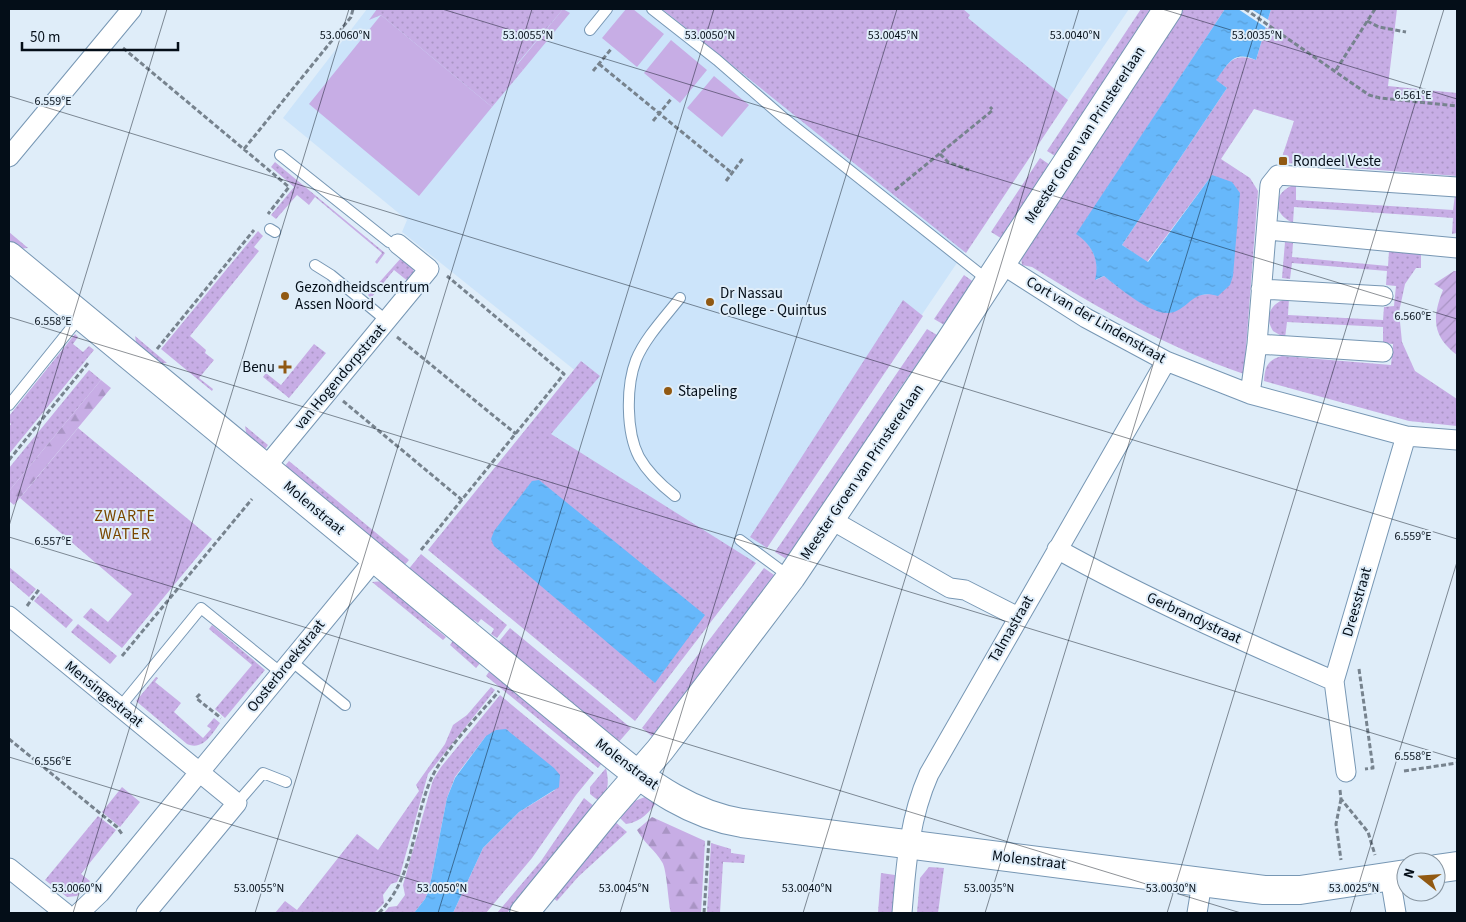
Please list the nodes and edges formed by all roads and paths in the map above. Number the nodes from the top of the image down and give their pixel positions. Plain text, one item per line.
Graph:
1 (132, 9) edge
2 (353, 9) edge
3 (607, 9) edge
4 (652, 9) edge
5 (1168, 9) edge
6 (1244, 9) edge
7 (1375, 9) edge
8 (1367, 21) junction
9 (590, 30) dead end
10 (1406, 32) dead end
11 (109, 36) junction
12 (612, 48) dead end
13 (599, 64) junction
14 (1336, 70) junction
15 (593, 71) dead end
16 (672, 98) dead end
17 (1457, 106) edge
18 (990, 107) dead end
19 (660, 113) junction
20 (653, 120) dead end
21 (244, 148) junction
22 (940, 154) junction
23 (280, 155) dead end
24 (9, 157) edge
25 (744, 157) dead end
26 (968, 170) dead end
27 (732, 173) junction
28 (726, 181) dead end
29 (1457, 187) edge
30 (886, 198) junction
31 (267, 215) dead end
32 (255, 229) dead end
33 (1267, 230) junction
34 (398, 244) joint
35 (1457, 248) edge
36 (9, 256) edge
37 (315, 265) dead end
38 (429, 269) junction
39 (995, 272) junction
40 (1262, 289) junction
41 (1383, 296) dead end
42 (680, 298) dead end
43 (81, 316) junction
44 (385, 323) junction
45 (1257, 344) junction
46 (156, 350) dead end
47 (1383, 352) dead end
48 (1166, 361) junction
49 (88, 363) dead end
50 (329, 390) junction
51 (1250, 394) junction
52 (9, 405) edge
53 (516, 434) junction
54 (1406, 436) junction
55 (1457, 440) edge
56 (9, 460) edge
57 (265, 468) junction
58 (675, 496) dead end
59 (252, 499) dead end
60 (462, 500) junction
61 (830, 519) junction
62 (740, 540) dead end
63 (1057, 549) junction
64 (421, 550) dead end
65 (375, 559) junction
66 (791, 577) junction
67 (9, 616) edge
68 (1018, 617) junction
69 (122, 656) dead end
70 (1353, 664) dead end
71 (285, 666) junction
72 (1334, 681) junction
73 (499, 690) dead end
74 (200, 694) dead end
75 (345, 705) dead end
76 (120, 707) junction
77 (225, 722) dead end
78 (9, 738) edge
79 (1457, 763) edge
80 (1404, 771) dead end
81 (1346, 772) junction
82 (199, 773) junction
83 (637, 775) junction
84 (286, 782) dead end
85 (1341, 799) junction
86 (237, 803) junction
87 (709, 839) dead end
88 (908, 844) junction
89 (137, 847) junction
90 (1342, 866) dead end
91 (9, 868) edge
92 (1391, 870) edge
93 (1202, 883) junction
94 (65, 913) edge
95 (79, 913) edge
96 (146, 913) edge
97 (379, 913) edge
98 (524, 913) edge
99 (704, 913) edge
100 (902, 913) edge
101 (1197, 913) edge
102 (1396, 913) edge

1 - 11 street
2 - 21 path
3 - 9 lane
4 - 30 lane
5 - 39 street, Meester Groen van Prinstererlaan
6 - 14 path
7 - 8 path
8 - 10 path
8 - 14 path
11 - 21 path
11 - 24 street
12 - 13 path
13 - 15 path
13 - 19 path
14 - 17 path
16 - 19 path
18 - 22 path
19 - 20 path
19 - 27 path
21 - 31 path
22 - 26 path
22 - 30 path
23 - 34 lane
25 - 27 path
27 - 28 path
29 - 33 street
30 - 39 lane
32 - 46 path
33 - 35 street
33 - 40 street
34 - 38 street
36 - 43 street, Molenstraat
37 - 44 lane
38 - 44 street, van Hogendorpstraat
38 - 53 path
39 - 48 street, Cort van der Lindenstraat
39 - 61 street, Meester Groen van Prinstererlaan
40 - 41 street
40 - 45 street
42 - 58 lane
43 - 52 lane
43 - 57 street, Molenstraat
44 - 50 street, van Hogendorpstraat
44 - 53 path
45 - 47 street
45 - 51 street
48 - 51 street, Cort van der Lindenstraat
48 - 63 street, Talmastraat
49 - 56 path
50 - 57 street, van Hogendorpstraat
50 - 60 path
51 - 54 street, Cort van der Lindenstraat
53 - 60 path
54 - 55 street, Cort van der Lindenstraat
54 - 72 street, Dreesstraat
57 - 65 street, Molenstraat
59 - 69 path
60 - 64 path
61 - 66 street, Meester Groen van Prinstererlaan
61 - 68 street
62 - 66 lane
63 - 68 street, Talmastraat
63 - 72 street, Gerbrandystraat
65 - 71 street, Oosterbroekstraat
65 - 83 street, Molenstraat
66 - 83 street, Meester Groen van Prinstererlaan
67 - 76 street, Mensingestraat
68 - 88 street, Talmastraat
70 - 81 path
71 - 75 lane
71 - 76 lane
71 - 82 street, Oosterbroekstraat
72 - 81 street, Dreesstraat
73 - 97 path
74 - 77 path
76 - 82 street, Mensingestraat
78 - 89 path
79 - 80 path
81 - 85 path
82 - 86 street
82 - 89 street, Oosterbroekstraat
83 - 88 street, Molenstraat
83 - 98 street, Meester Groen van Prinstererlaan
84 - 86 lane
85 - 90 path
85 - 92 path
86 - 96 street
87 - 99 path
88 - 93 street, Molenstraat
88 - 100 street, Talmastraat
89 - 95 street, Oosterbroekstraat
91 - 94 street
92 - 93 street, Molenstraat
92 - 102 street
93 - 101 street

